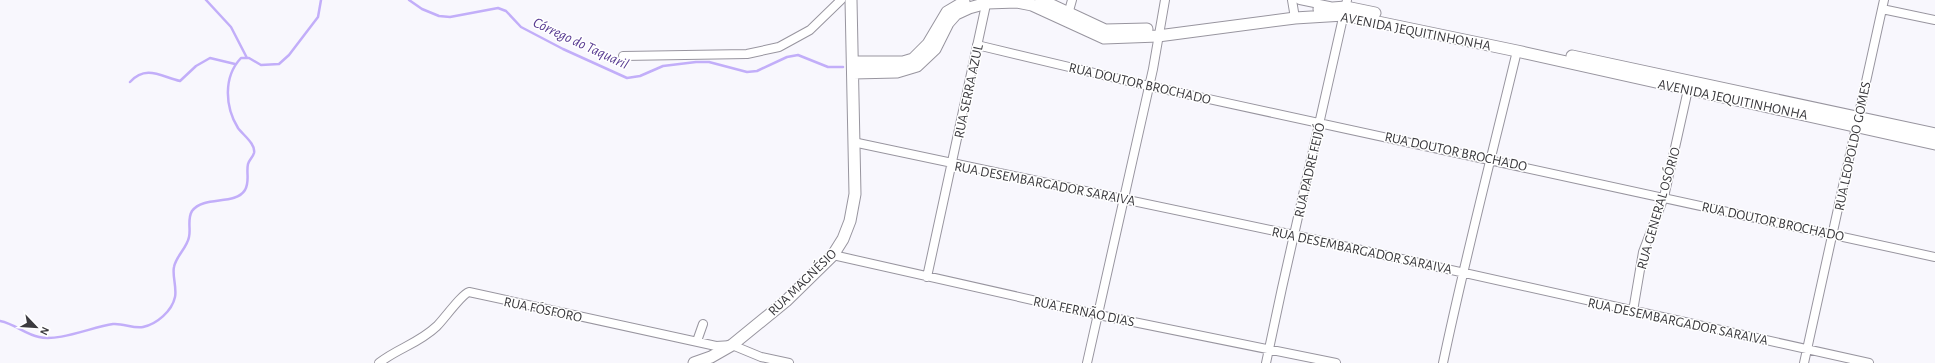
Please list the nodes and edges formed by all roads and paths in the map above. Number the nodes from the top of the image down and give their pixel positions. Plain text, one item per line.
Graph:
1 (841, 0) edge
2 (851, 0) edge
3 (968, 0) edge
4 (1041, 0) edge
5 (1072, 0) edge
6 (1165, 0) edge
7 (1300, 0) edge
8 (987, 1) edge
9 (1883, 4) edge
10 (1344, 7) edge
11 (1294, 10) edge
12 (1068, 17) junction
13 (1935, 20) edge
14 (1158, 33) junction
15 (978, 46) junction
16 (1517, 51) junction
17 (623, 56) dead end
18 (853, 68) junction
19 (1632, 73) junction
20 (1148, 86) junction
21 (1689, 86) junction
22 (1320, 122) junction
23 (1858, 122) junction
24 (1935, 134) edge
25 (853, 142) junction
26 (1935, 144) edge
27 (1491, 159) junction
28 (953, 164) junction
29 (1664, 197) junction
30 (1124, 198) junction
31 (1833, 234) junction
32 (1294, 235) junction
33 (833, 255) junction
34 (1935, 257) edge
35 (1462, 272) junction
36 (927, 277) junction
37 (1632, 311) junction
38 (1099, 315) junction
39 (703, 324) dead end
40 (697, 341) junction
41 (732, 345) junction
42 (1807, 349) junction
43 (1270, 351) junction
44 (762, 360) edge
45 (379, 363) edge
46 (694, 363) edge
47 (789, 363) edge
48 (1087, 363) edge
49 (1266, 363) edge
50 (1336, 363) edge
51 (1443, 363) edge
52 (1804, 363) edge
53 (1869, 363) edge

1 - 17 street
2 - 18 street, RUA MAGNÉSIO
3 - 18 street
4 - 12 street, AVENIDA JEQUITINHONHA
5 - 12 street
6 - 14 street
7 - 10 street
8 - 12 street, AVENIDA JEQUITINHONHA
8 - 15 street, RUA SERRA AZUL
8 - 18 street, AVENIDA JEQUITINHONHA
9 - 13 street
9 - 23 street, RUA LEOPOLDO GOMES
10 - 11 street, AVENIDA JEQUITINHONHA
10 - 16 street, AVENIDA JEQUITINHONHA
10 - 19 street, AVENIDA JEQUITINHONHA
10 - 22 street, RUA PADRE FEIJÓ
11 - 14 street, AVENIDA JEQUITINHONHA
12 - 14 street, AVENIDA JEQUITINHONHA
14 - 20 street
15 - 20 street, RUA DOUTOR BROCHADO
15 - 28 street, RUA SERRA AZUL
16 - 19 street, AVENIDA JEQUITINHONHA
16 - 27 street
18 - 25 street, RUA MAGNÉSIO
19 - 21 street, AVENIDA JEQUITINHONHA
20 - 22 street, RUA DOUTOR BROCHADO
20 - 30 street
21 - 23 street, AVENIDA JEQUITINHONHA
21 - 29 street, RUA GENERAL OSÓRIO
22 - 27 street, RUA DOUTOR BROCHADO
22 - 32 street, RUA PADRE FEIJÓ
23 - 24 street, AVENIDA JEQUITINHONHA
23 - 26 street, AVENIDA JEQUITINHONHA
23 - 31 street, RUA LEOPOLDO GOMES
25 - 28 street, RUA DESEMBARGADOR SARAIVA
25 - 33 street, RUA MAGNÉSIO
27 - 29 street, RUA DOUTOR BROCHADO
27 - 35 street
28 - 30 street, RUA DESEMBARGADOR SARAIVA
28 - 36 street, RUA SERRA AZUL
29 - 31 street, RUA DOUTOR BROCHADO
29 - 37 street, RUA GENERAL OSÓRIO
30 - 32 street, RUA DESEMBARGADOR SARAIVA
30 - 38 street
31 - 34 street, RUA DOUTOR BROCHADO
31 - 42 street, RUA LEOPOLDO GOMES
32 - 35 street, RUA DESEMBARGADOR SARAIVA
32 - 43 street, RUA PADRE FEIJÓ
33 - 36 street, RUA FERNÃO DIAS
33 - 41 street, RUA MAGNÉSIO
35 - 37 street, RUA DESEMBARGADOR SARAIVA
35 - 51 street
36 - 38 street, RUA FERNÃO DIAS
37 - 42 street, RUA DESEMBARGADOR SARAIVA
38 - 43 street, RUA FERNÃO DIAS
38 - 48 street
39 - 40 street
40 - 41 street, RUA FÓSFORO
40 - 45 street, RUA FÓSFORO
41 - 44 street
41 - 46 street, RUA MAGNÉSIO
42 - 52 street, RUA LEOPOLDO GOMES
42 - 53 street, RUA DESEMBARGADOR SARAIVA
43 - 49 street, RUA PADRE FEIJÓ
43 - 50 street, RUA FERNÃO DIAS
44 - 47 street

